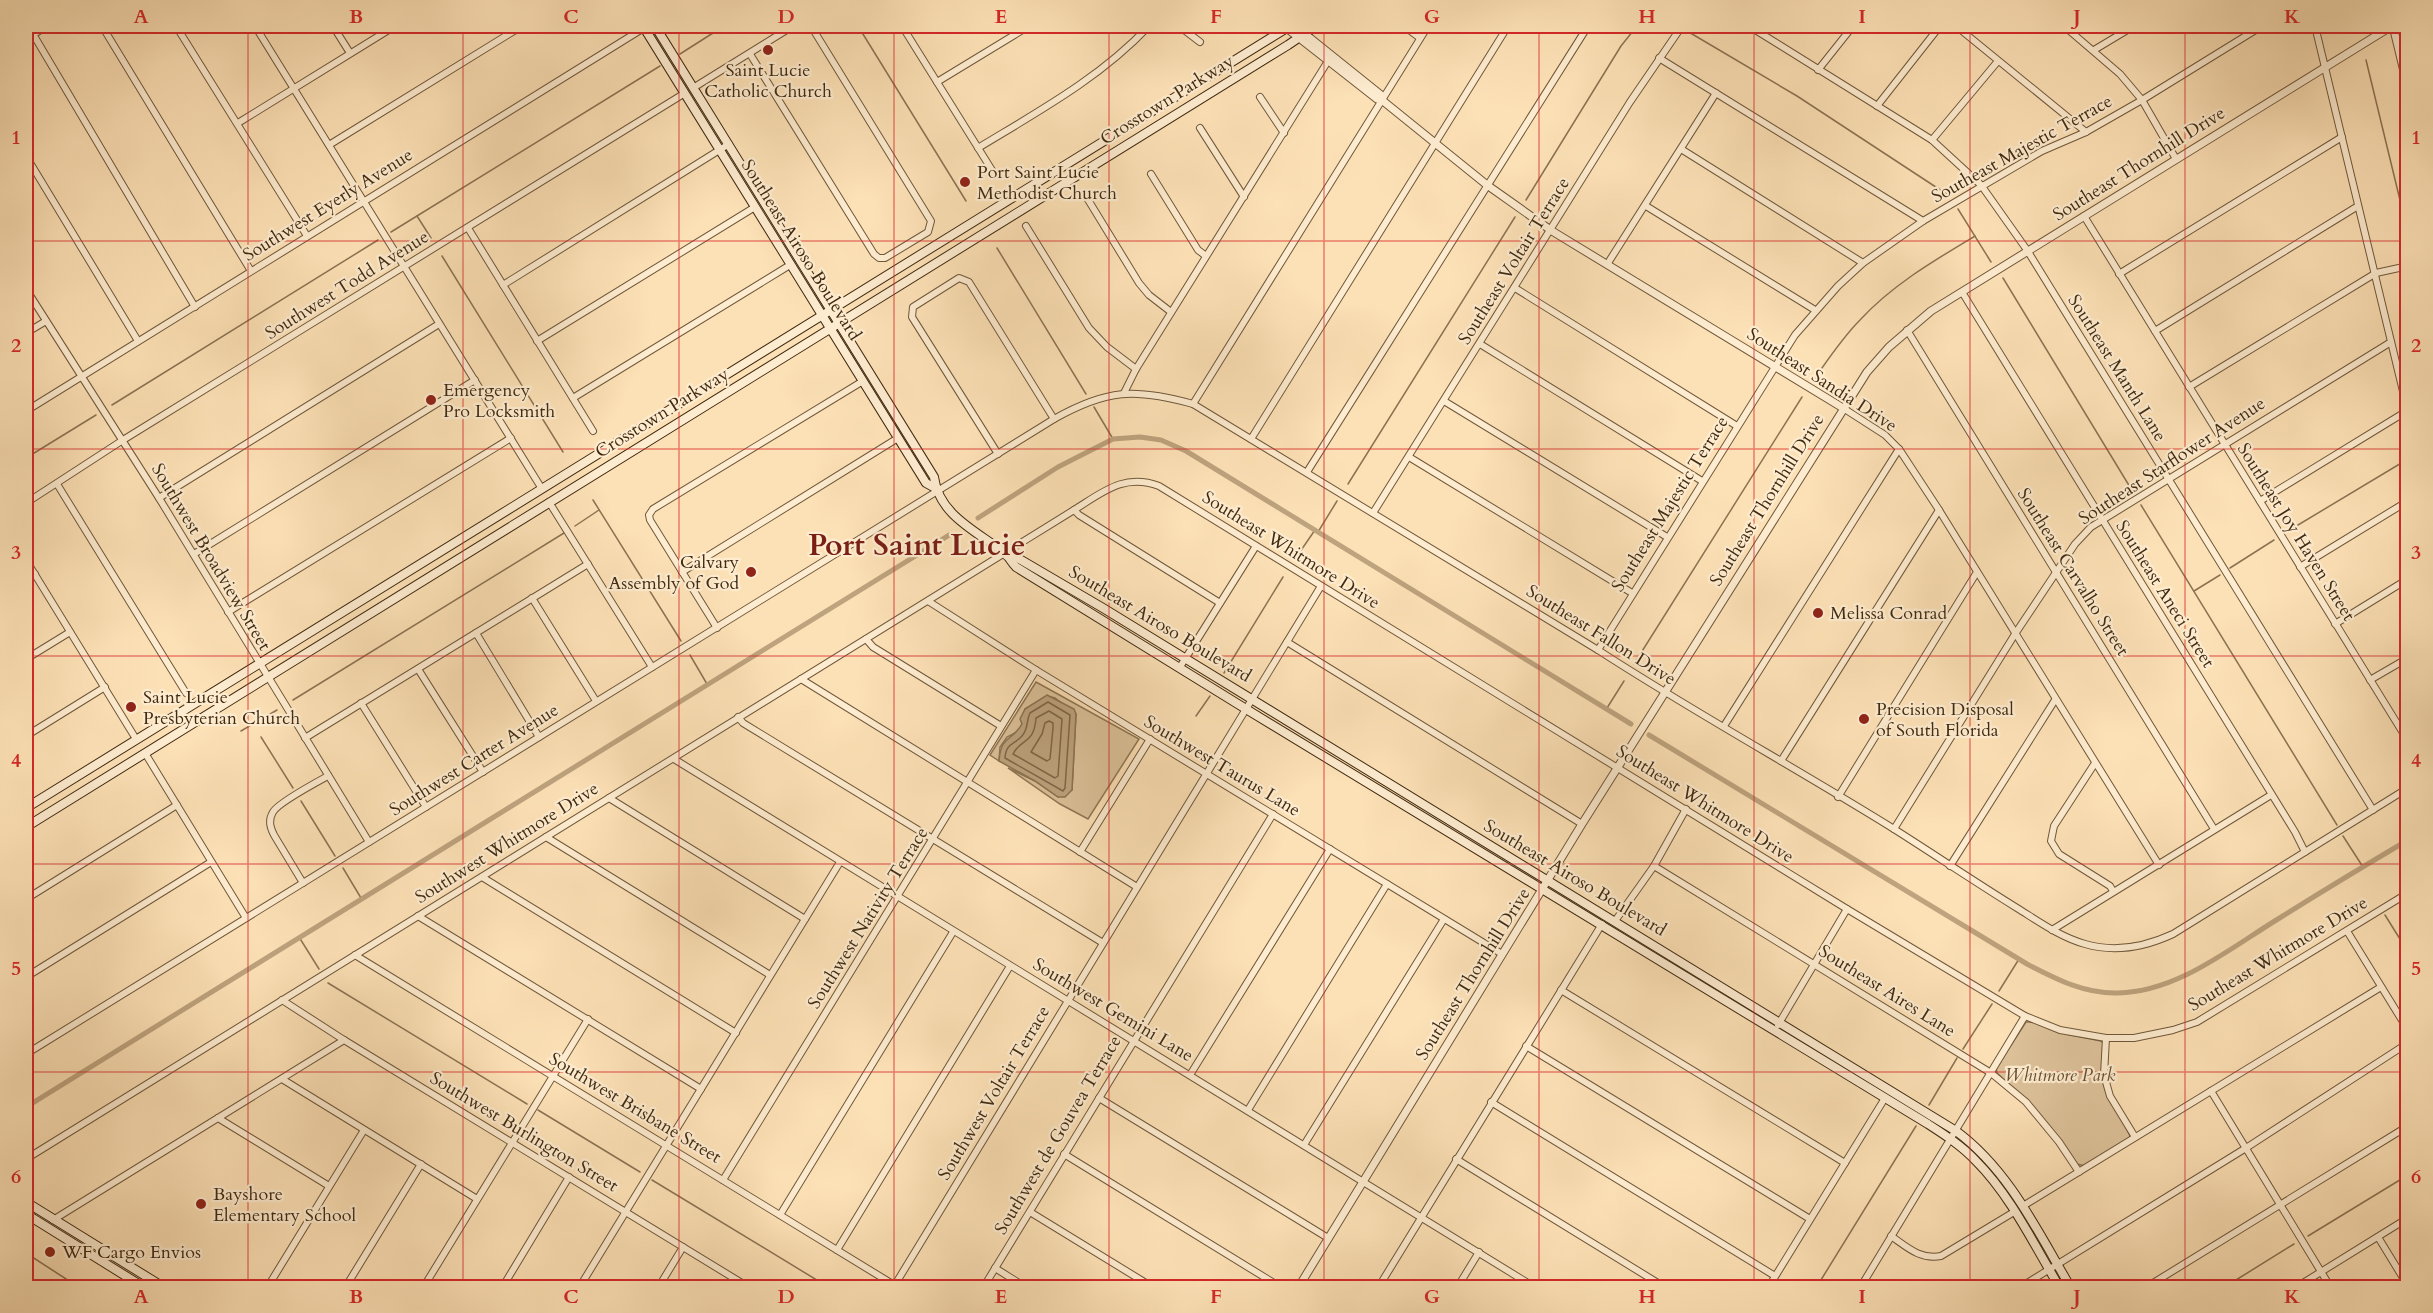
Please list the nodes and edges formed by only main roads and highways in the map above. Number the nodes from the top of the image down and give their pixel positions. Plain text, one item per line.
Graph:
1 (645, 26) edge
2 (655, 26) edge
3 (1289, 26) edge
4 (1316, 26) edge
5 (831, 310) junction
6 (822, 316) junction
7 (839, 323) junction
8 (830, 328) junction
9 (937, 489) junction
10 (1005, 555) junction
11 (26, 808) edge
12 (26, 827) edge
13 (1862, 1072) junction
14 (1857, 1081) junction
15 (1954, 1134) junction
16 (26, 1202) edge
17 (26, 1214) edge
18 (81, 1249) junction
19 (129, 1266) junction
20 (2053, 1266) junction
21 (145, 1287) edge
22 (165, 1287) edge
23 (2060, 1287) edge
24 (2071, 1287) edge

1 - 6 main road, Southeast Airoso Boulevard
2 - 5 main road, Southeast Airoso Boulevard
3 - 5 main road, Crosstown Parkway
4 - 7 main road, Crosstown Parkway
5 - 6 main road, Crosstown Parkway
5 - 7 main road, Southeast Airoso Boulevard
6 - 8 main road, Southeast Airoso Boulevard
6 - 11 main road, Crosstown Parkway
7 - 8 main road, Crosstown Parkway
7 - 9 main road, Southeast Airoso Boulevard
8 - 9 main road, Southeast Airoso Boulevard
8 - 12 main road, Crosstown Parkway
9 - 10 main road, Southeast Airoso Boulevard
10 - 13 main road, Southeast Airoso Boulevard
10 - 14 main road, Southeast Airoso Boulevard
13 - 14 main road
13 - 15 main road, Southeast Airoso Boulevard
14 - 15 main road, Southeast Airoso Boulevard
15 - 20 main road, Southeast Airoso Boulevard
15 - 20 main road, Southeast Airoso Boulevard
16 - 19 main road
17 - 18 main road
18 - 19 main road
18 - 21 main road
19 - 22 main road
20 - 23 main road, Southeast Airoso Boulevard
20 - 24 main road, Southeast Airoso Boulevard

